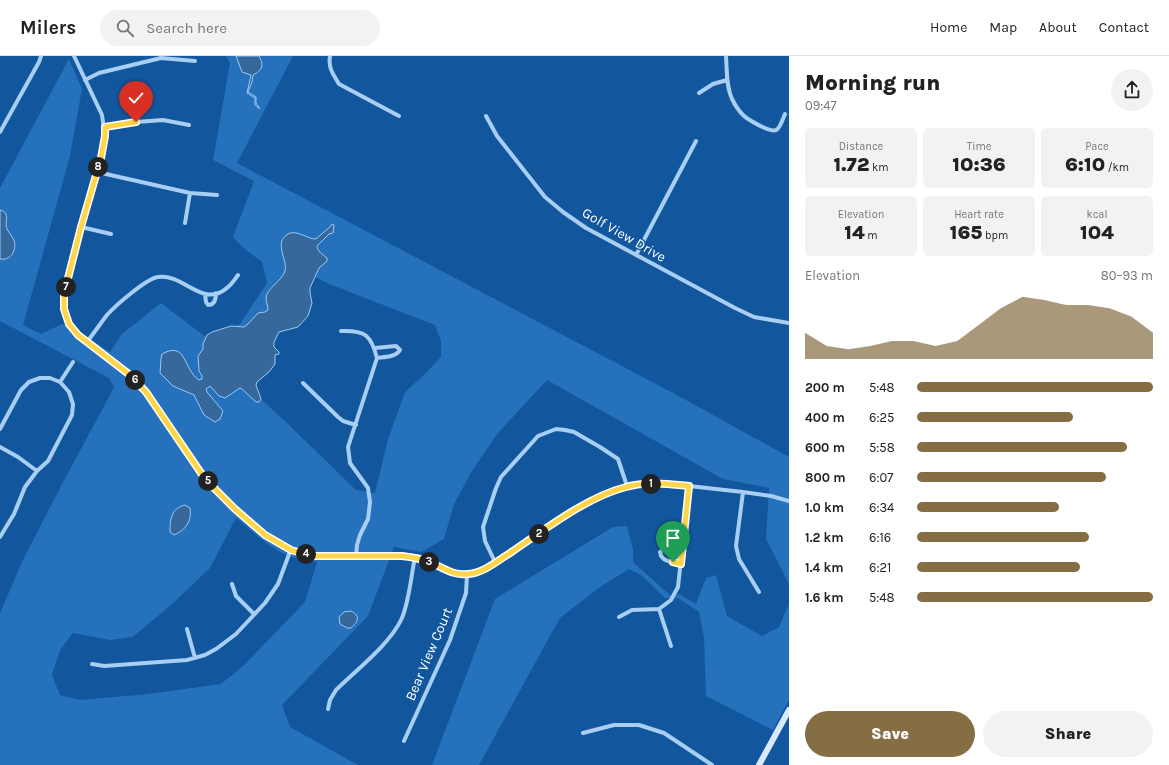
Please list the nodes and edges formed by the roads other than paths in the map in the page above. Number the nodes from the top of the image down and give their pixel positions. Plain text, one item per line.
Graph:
1 (41, 56) edge
2 (74, 56) edge
3 (330, 56) edge
4 (726, 56) edge
5 (196, 61) dead end
6 (85, 80) junction
7 (727, 80) junction
8 (699, 93) dead end
9 (785, 114) dead end
10 (399, 116) dead end
11 (486, 116) dead end
12 (189, 125) dead end
13 (105, 127) junction
14 (0, 132) edge
15 (696, 141) dead end
16 (97, 172) junction
17 (190, 193) junction
18 (217, 195) dead end
19 (185, 224) dead end
20 (81, 227) junction
21 (111, 234) dead end
22 (636, 255) junction
23 (238, 275) dead end
24 (216, 293) junction
25 (205, 294) junction
26 (789, 323) edge
27 (341, 331) dead end
28 (87, 342) junction
29 (375, 348) junction
30 (377, 358) junction
31 (73, 362) dead end
32 (60, 382) junction
33 (303, 383) dead end
34 (356, 425) junction
35 (0, 429) edge
36 (0, 447) edge
37 (37, 472) junction
38 (627, 486) junction
39 (689, 486) junction
40 (743, 492) junction
41 (789, 501) edge
42 (0, 537) edge
43 (291, 550) junction
44 (682, 551) junction
45 (356, 556) junction
46 (415, 557) junction
47 (495, 562) junction
48 (681, 564) junction
49 (467, 575) junction
50 (232, 584) dead end
51 (759, 592) dead end
52 (659, 609) junction
53 (254, 614) junction
54 (619, 617) dead end
55 (187, 629) dead end
56 (671, 646) dead end
57 (195, 658) junction
58 (92, 664) dead end
59 (328, 709) dead end
60 (789, 710) edge
61 (583, 733) dead end
62 (404, 741) dead end
63 (712, 765) edge
64 (758, 765) edge

1 - 14 street
2 - 6 street
3 - 10 street
4 - 7 street
5 - 6 street
6 - 13 street
7 - 8 street
7 - 9 street
11 - 22 street, Golf View Drive
12 - 13 street
13 - 16 street
15 - 22 street
16 - 17 street
16 - 20 street
17 - 18 street
17 - 19 street
20 - 21 street
20 - 28 street
22 - 26 street, Golf View Drive
23 - 24 street
24 - 25 street
24 - 25 street
25 - 28 street
27 - 29 street
28 - 43 street
29 - 30 street
29 - 30 street
30 - 34 street
31 - 32 street
32 - 35 street
32 - 37 street
33 - 34 street
34 - 45 street
36 - 37 street
37 - 42 street
38 - 39 street
38 - 47 street
38 - 47 street
39 - 40 street
39 - 44 street
40 - 41 street
40 - 51 street
43 - 45 street
43 - 53 street
44 - 48 street
44 - 48 street
45 - 46 street
46 - 49 street
46 - 59 street
47 - 49 street
48 - 52 street
49 - 62 street, Bear View Court
50 - 53 street
52 - 54 street
52 - 56 street
53 - 57 street
55 - 57 street
57 - 58 street
60 - 64 street
61 - 63 street

